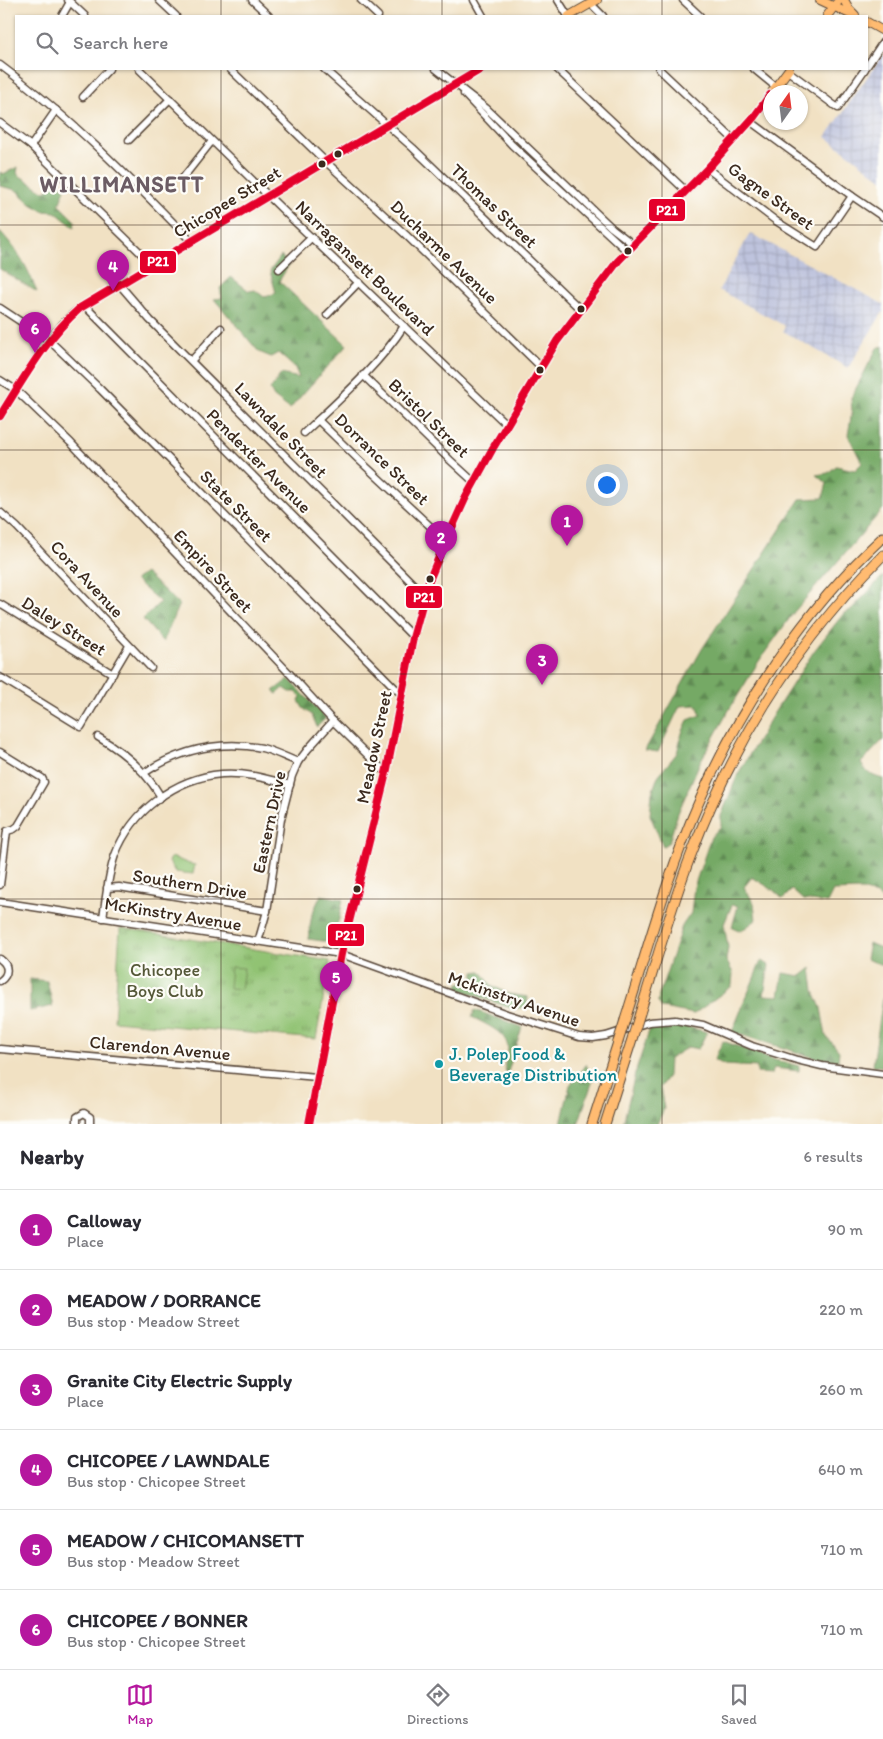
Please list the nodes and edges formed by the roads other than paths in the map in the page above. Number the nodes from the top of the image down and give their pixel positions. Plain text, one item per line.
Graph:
1 (159, 0) edge
2 (252, 0) edge
3 (361, 0) edge
4 (474, 0) edge
5 (558, 0) edge
6 (683, 0) edge
7 (820, 0) edge
8 (844, 0) edge
9 (69, 1) edge
10 (594, 2) edge
11 (836, 4) edge
12 (62, 15) edge
13 (84, 15) edge
14 (175, 15) edge
15 (268, 15) edge
16 (377, 15) edge
17 (482, 15) edge
18 (567, 15) edge
19 (570, 15) edge
20 (602, 15) edge
21 (699, 15) edge
22 (828, 15) edge
23 (853, 15) edge
24 (854, 15) edge
25 (868, 23) edge
26 (883, 31) edge
27 (883, 42) edge
28 (868, 64) edge
29 (0, 66) edge
30 (108, 70) edge
31 (141, 70) edge
32 (231, 70) edge
33 (325, 70) edge
34 (437, 70) edge
35 (478, 70) edge
36 (558, 70) edge
37 (660, 70) edge
38 (755, 70) edge
39 (788, 70) edge
40 (864, 70) edge
41 (454, 84) junction
42 (767, 85) edge
43 (778, 85) edge
44 (83, 97) dead end
45 (170, 99) junction
46 (763, 105) edge
47 (56, 110) junction
48 (750, 121) junction
49 (0, 123) edge
50 (387, 125) junction
51 (501, 128) junction
52 (129, 140) dead end
53 (734, 140) junction
54 (212, 141) junction
55 (31, 146) junction
56 (325, 161) junction
57 (544, 164) junction
58 (708, 169) junction
59 (539, 170) junction
60 (182, 179) dead end
61 (686, 191) junction
62 (268, 195) junction
63 (852, 196) junction
64 (582, 200) junction
65 (576, 206) junction
66 (883, 217) edge
67 (312, 237) junction
68 (191, 241) junction
69 (634, 245) junction
70 (627, 251) junction
71 (152, 264) junction
72 (280, 269) dead end
73 (359, 282) junction
74 (119, 284) junction
75 (84, 305) junction
76 (0, 308) edge
77 (580, 310) junction
78 (327, 315) dead end
79 (404, 326) junction
80 (221, 328) dead end
81 (50, 341) junction
82 (192, 360) junction
83 (540, 366) junction
84 (363, 375) junction
85 (0, 380) edge
86 (16, 390) junction
87 (0, 416) edge
88 (318, 420) junction
89 (507, 425) junction
90 (304, 433) dead end
91 (474, 482) junction
92 (0, 512) edge
93 (882, 537) edge
94 (446, 542) junction
95 (883, 555) edge
96 (883, 561) edge
97 (856, 583) junction
98 (425, 596) junction
99 (0, 604) edge
100 (413, 637) junction
101 (129, 646) junction
102 (151, 668) dead end
103 (112, 674) junction
104 (0, 677) edge
105 (401, 694) junction
106 (333, 721) junction
107 (98, 737) dead end
108 (0, 752) edge
109 (298, 762) junction
110 (144, 774) junction
111 (386, 774) junction
112 (290, 785) junction
113 (161, 797) junction
114 (0, 826) edge
115 (7, 831) junction
116 (0, 885) edge
117 (107, 888) junction
118 (0, 902) edge
119 (267, 911) junction
120 (103, 918) junction
121 (258, 942) junction
122 (341, 954) junction
123 (0, 959) edge
124 (0, 981) edge
125 (0, 1049) edge
126 (883, 1074) edge
127 (317, 1077) junction
128 (77, 1124) edge
129 (90, 1124) edge
130 (309, 1124) edge
131 (592, 1124) edge
132 (605, 1124) edge

1 - 14 street
2 - 15 street
3 - 16 street
4 - 17 street
5 - 18 street
6 - 21 street
7 - 11 main road
8 - 24 main road
9 - 12 street
9 - 13 street
10 - 19 main road
10 - 20 street
11 - 22 main road
11 - 23 main road
25 - 26 main road
27 - 28 street
29 - 47 street
30 - 44 street
31 - 45 street, Narragansett Boulevard
32 - 56 street, Ducharme Avenue
33 - 50 street, Thomas Street
34 - 41 street
35 - 41 main road, Chicopee Street
36 - 61 street
37 - 53 street
38 - 42 street
39 - 40 street
39 - 43 main road, Meadow Street
41 - 50 main road, Chicopee Street
41 - 51 street
45 - 52 street
45 - 54 street, Narragansett Boulevard
46 - 48 main road, Meadow Street
47 - 55 street
47 - 68 street
48 - 53 main road, Meadow Street
48 - 63 street
49 - 55 street
50 - 56 main road, Chicopee Street
50 - 77 street, Thomas Street
51 - 57 street
51 - 59 street
53 - 58 main road, Meadow Street
54 - 60 street
54 - 62 street, Narragansett Boulevard
55 - 71 street
56 - 62 main road, Chicopee Street
56 - 83 street, Ducharme Avenue
57 - 59 street
57 - 64 street
58 - 61 main road, Meadow Street
58 - 63 street, Gagne Street
59 - 65 street
61 - 69 main road, Meadow Street
62 - 67 street, Narragansett Boulevard
62 - 68 main road, Chicopee Street
63 - 66 street
64 - 65 street
64 - 69 street
65 - 70 street
67 - 72 street
67 - 73 street, Narragansett Boulevard
68 - 71 main road, Chicopee Street
69 - 70 main road, Meadow Street
70 - 77 main road, Meadow Street
71 - 74 main road, Chicopee Street
73 - 78 street
73 - 79 street, Narragansett Boulevard
74 - 75 main road, Chicopee Street
74 - 82 street, Lawndale Street
75 - 81 main road, Chicopee Street
75 - 100 street, Pendexter Avenue
76 - 81 street, State Street
77 - 83 main road, Meadow Street
79 - 84 street
79 - 89 street, Narragansett Boulevard
80 - 82 street
81 - 86 main road, Chicopee Street
81 - 105 street, State Street
82 - 98 street, Lawndale Street
83 - 89 main road, Meadow Street
84 - 88 street
84 - 91 street, Bristol Street
85 - 86 street, Empire Street
86 - 87 main road, Chicopee Street
86 - 106 street, Empire Street
88 - 90 street
88 - 94 street, Dorrance Street
89 - 91 main road, Meadow Street
91 - 94 main road, Meadow Street
92 - 101 street, Cora Avenue
93 - 131 highway, bridge
94 - 98 main road, Meadow Street
95 - 97 highway
96 - 97 highway
97 - 132 highway, bridge
98 - 100 main road, Meadow Street
99 - 103 street, Daley Street
100 - 105 main road, Meadow Street
101 - 102 street, Cora Avenue
101 - 103 street
103 - 104 street
105 - 111 main road, Meadow Street
106 - 109 street, Eastern Drive
106 - 111 street, Empire Street
107 - 110 street
108 - 115 street
109 - 110 street
109 - 112 street, Eastern Drive
110 - 113 street
111 - 122 main road, Meadow Street
112 - 113 street
112 - 119 street, Eastern Drive
113 - 117 street
114 - 115 street
115 - 116 street
117 - 119 street, Southern Drive
117 - 120 street
118 - 120 street, McKinstry Avenue
119 - 121 street, Eastern Drive
120 - 121 street, McKinstry Avenue
121 - 122 street, McKinstry Avenue
122 - 126 street, Mckinstry Avenue
122 - 127 main road, Meadow Street
123 - 124 street
125 - 127 street, Clarendon Avenue
127 - 130 main road, Meadow Street
128 - 129 street

